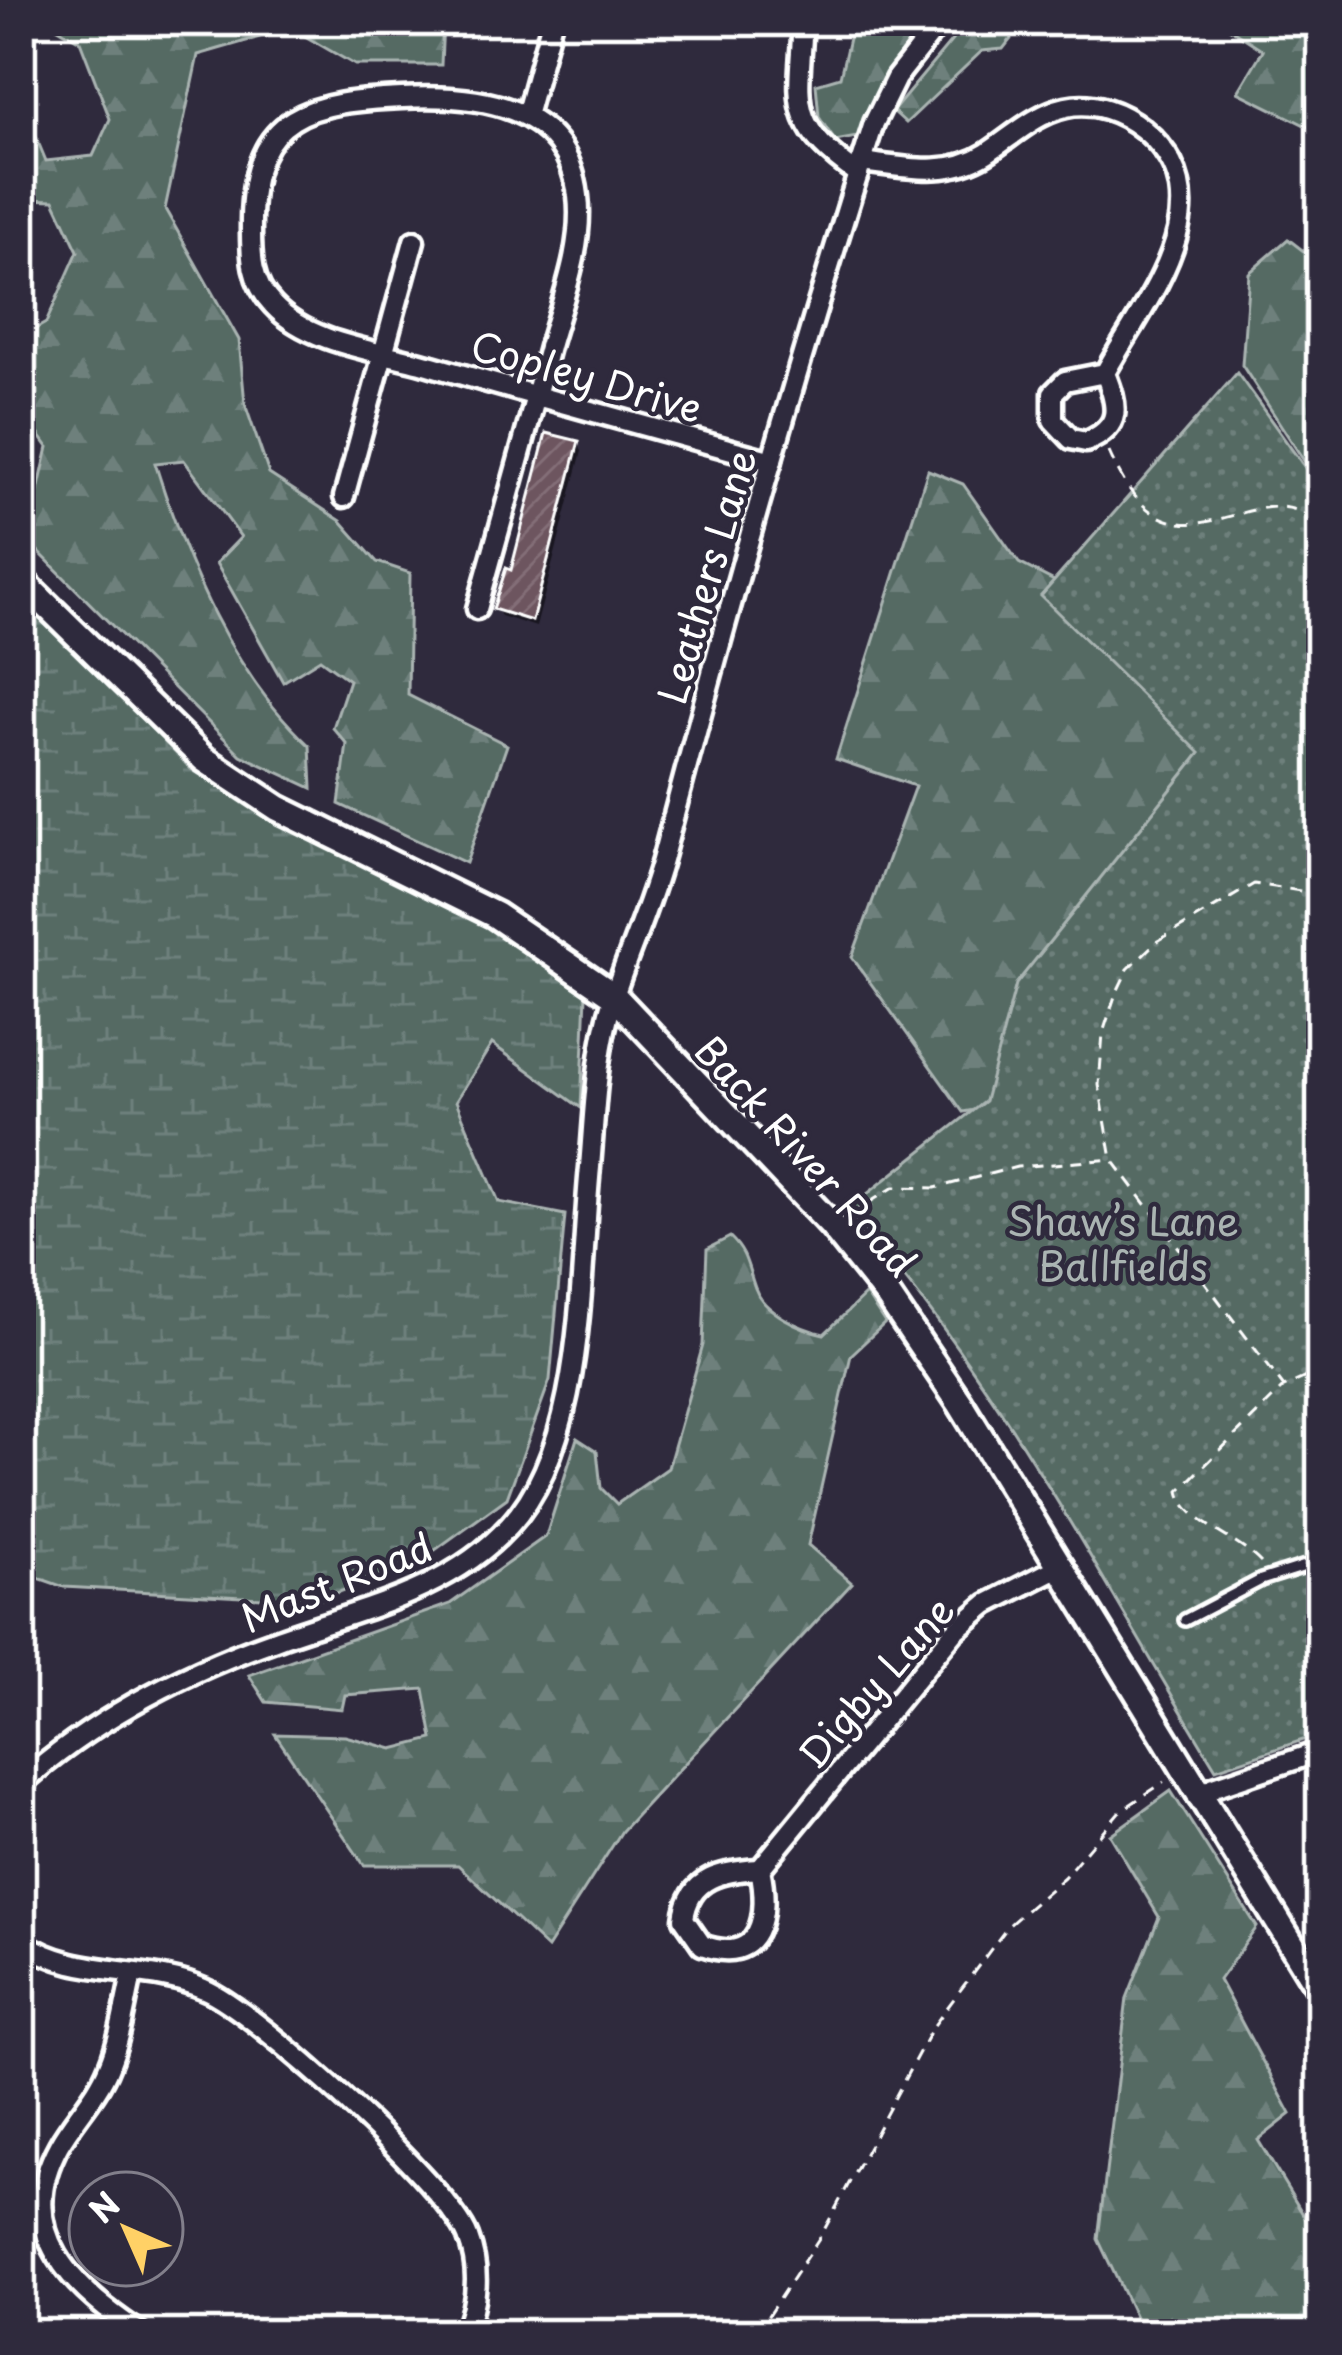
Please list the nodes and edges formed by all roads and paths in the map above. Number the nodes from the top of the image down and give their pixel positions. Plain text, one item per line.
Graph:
1 (552, 21) edge
2 (803, 21) edge
3 (941, 21) edge
4 (526, 116) junction
5 (860, 168) junction
6 (414, 242) dead end
7 (385, 352) junction
8 (1105, 374) junction
9 (536, 397) junction
10 (1102, 435) junction
11 (772, 461) junction
12 (344, 496) dead end
13 (1321, 527) edge
14 (21, 580) edge
15 (477, 609) dead end
16 (1321, 894) edge
17 (614, 996) junction
18 (1112, 1159) junction
19 (844, 1218) dead end
20 (1321, 1370) edge
21 (1284, 1387) junction
22 (1321, 1561) edge
23 (1063, 1565) junction
24 (1272, 1575) junction
25 (1185, 1620) dead end
26 (1321, 1750) edge
27 (1167, 1780) dead end
28 (21, 1784) edge
29 (1198, 1798) junction
30 (760, 1869) junction
31 (21, 1941) edge
32 (132, 1975) junction
33 (1321, 1992) edge
34 (142, 2334) edge
35 (464, 2334) edge
36 (756, 2334) edge

1 - 4 street
2 - 5 street
3 - 5 street, Leathers Lane
4 - 7 street
4 - 9 street
5 - 8 street
5 - 11 street, Leathers Lane
6 - 7 street
7 - 9 street, Copley Drive
7 - 12 street
8 - 10 street
8 - 10 street
9 - 11 street, Copley Drive
9 - 15 street
10 - 13 path
11 - 17 street, Leathers Lane
14 - 17 street, Back River Road
16 - 18 path
17 - 23 street, Back River Road
17 - 28 street, Mast Road
18 - 19 path
18 - 21 path
20 - 21 path
21 - 24 path
22 - 24 lane
23 - 29 street, Back River Road
23 - 30 street, Digby Lane
24 - 25 lane
26 - 29 street
27 - 36 path
29 - 33 street, Back River Road
30 - 30 street
31 - 32 street
32 - 34 street
32 - 35 street

